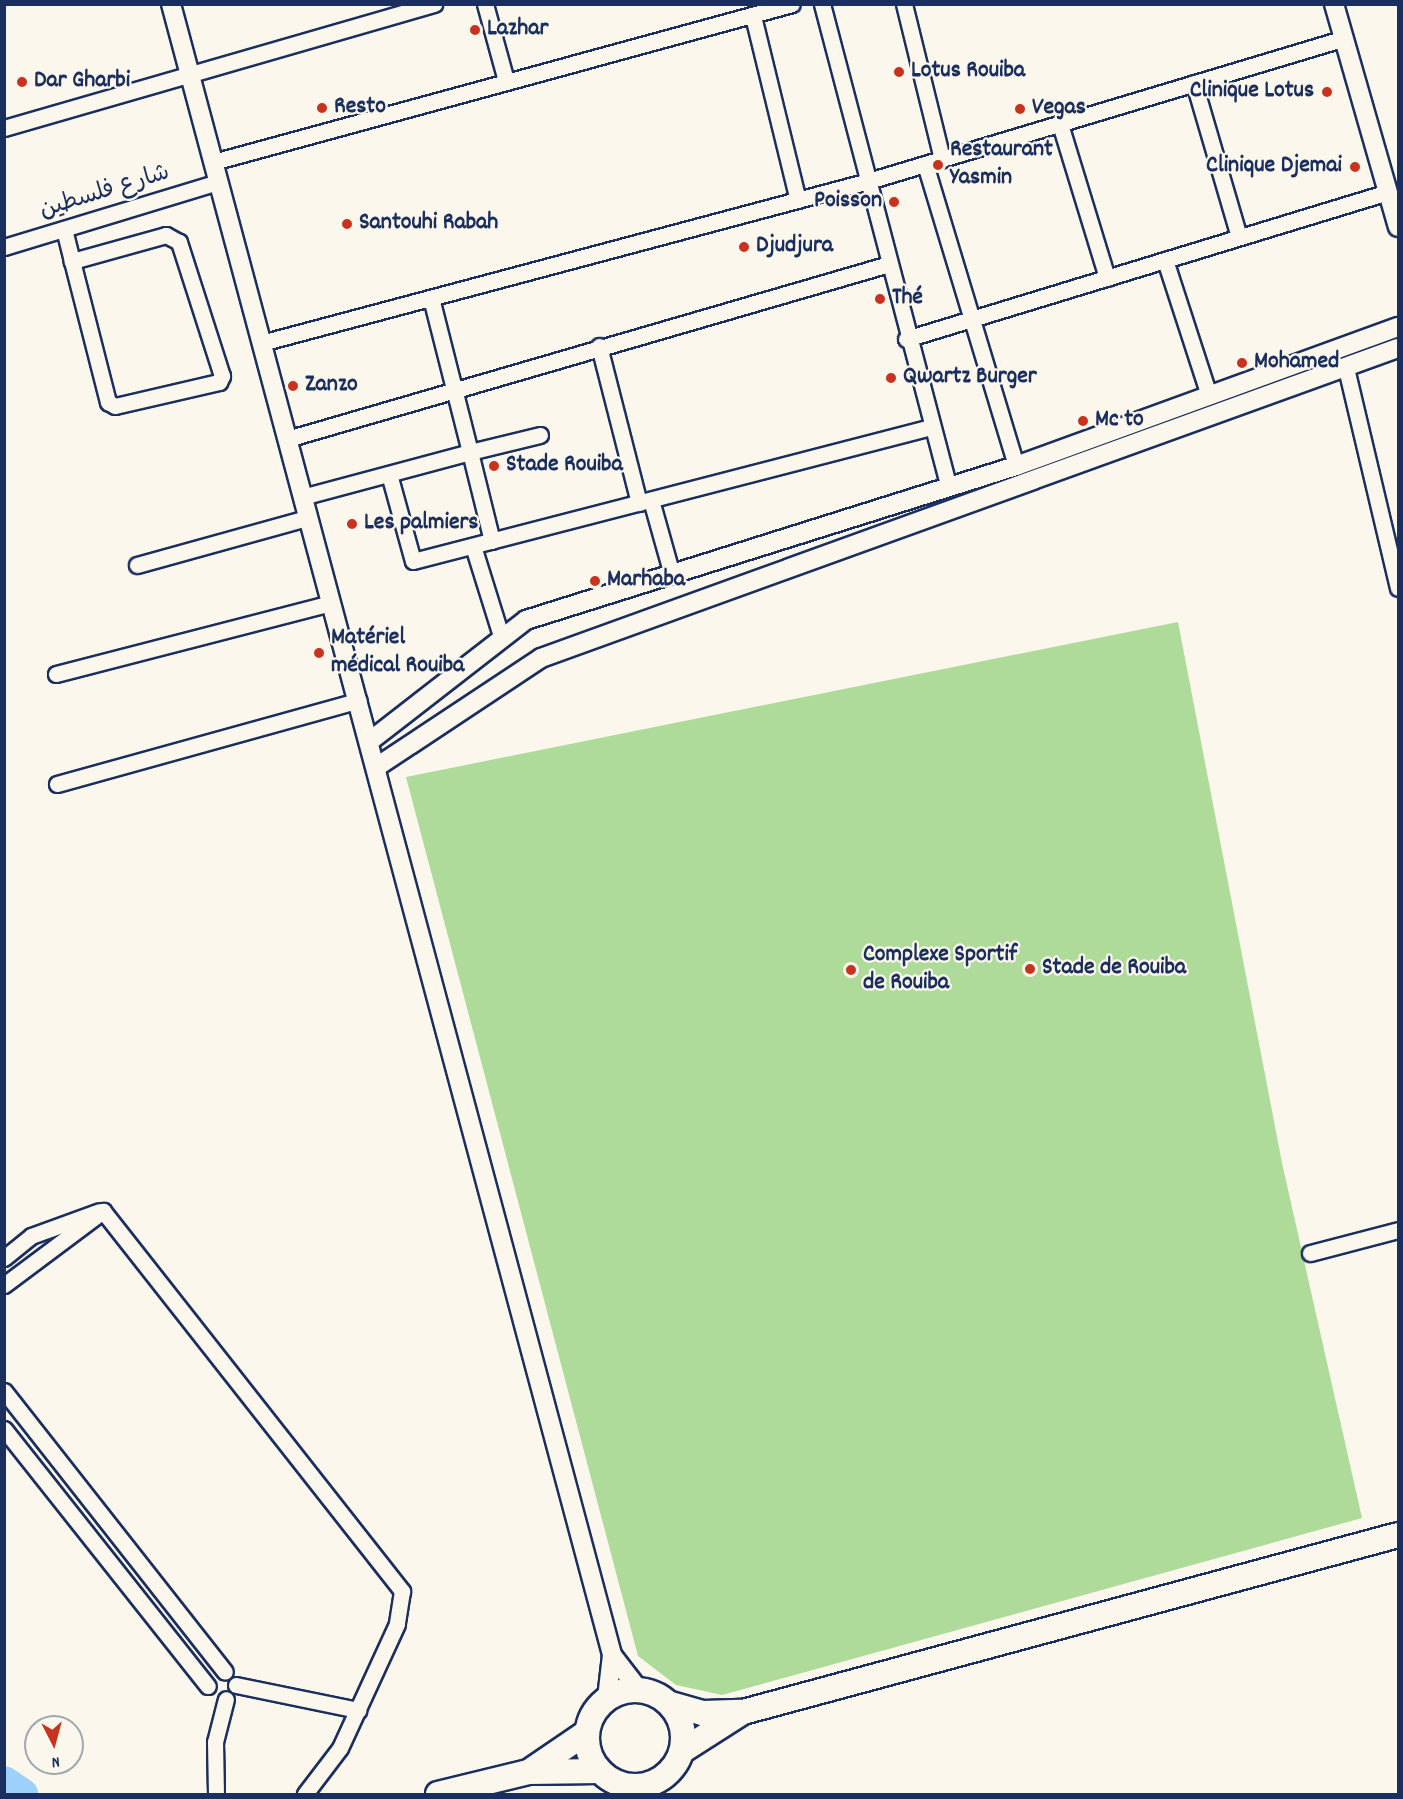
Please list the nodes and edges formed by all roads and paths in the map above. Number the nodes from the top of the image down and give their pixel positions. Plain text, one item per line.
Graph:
1 (171, 4) edge
2 (434, 4) edge
3 (485, 4) edge
4 (792, 4) edge
5 (822, 4) edge
6 (904, 4) edge
7 (1334, 4) edge
8 (753, 16) junction
9 (1342, 39) junction
10 (189, 72) junction
11 (506, 81) junction
12 (1194, 83) junction
13 (1060, 124) junction
14 (4, 128) edge
15 (942, 159) junction
16 (213, 162) junction
17 (925, 164) junction
18 (218, 182) junction
19 (865, 182) junction
20 (1388, 192) junction
21 (798, 200) junction
22 (1398, 227) edge
23 (64, 229) junction
24 (1239, 237) junction
25 (4, 247) edge
26 (1165, 260) junction
27 (72, 261) junction
28 (889, 264) junction
29 (1107, 278) junction
30 (430, 298) junction
31 (972, 323) junction
32 (1398, 327) edge
33 (906, 339) junction
34 (261, 344) junction
35 (599, 346) junction
36 (1398, 348) edge
37 (1346, 368) junction
38 (454, 388) junction
39 (1208, 392) junction
40 (931, 427) junction
41 (540, 435) dead end
42 (286, 439) junction
43 (470, 452) junction
44 (1016, 466) junction
45 (389, 474) junction
46 (949, 488) junction
47 (302, 497) junction
48 (645, 501) junction
49 (958, 507) junction
50 (307, 518) junction
51 (492, 541) junction
52 (473, 546) junction
53 (137, 565) dead end
54 (671, 571) junction
55 (1398, 588) edge
56 (330, 603) junction
57 (502, 639) junction
58 (56, 674) dead end
59 (359, 700) junction
60 (370, 741) junction
61 (378, 766) junction
62 (57, 784) dead end
63 (103, 1210) junction
64 (1398, 1230) edge
65 (1310, 1253) dead end
66 (4, 1258) edge
67 (4, 1285) edge
68 (4, 1391) edge
69 (4, 1429) edge
70 (1398, 1535) edge
71 (612, 1655) junction
72 (225, 1672) junction
73 (236, 1685) junction
74 (208, 1686) junction
75 (639, 1690) junction
76 (607, 1698) junction
77 (226, 1699) junction
78 (670, 1704) junction
79 (358, 1710) junction
80 (743, 1712) junction
81 (587, 1732) junction
82 (682, 1752) junction
83 (600, 1771) junction
84 (528, 1772) junction
85 (216, 1794) edge
86 (305, 1794) edge
87 (438, 1794) edge

1 - 10 street
2 - 10 street
3 - 11 street
4 - 8 street
5 - 19 street
6 - 15 street
7 - 9 street
8 - 11 street
8 - 21 street
9 - 12 street
9 - 20 street
10 - 14 street
10 - 16 street
11 - 16 street
12 - 13 street
12 - 24 street
13 - 15 street
13 - 29 street
15 - 17 street
16 - 18 street
17 - 19 street
17 - 31 street
18 - 23 street, شارع فلسطين
18 - 34 street
19 - 21 street
19 - 28 street
20 - 22 street
20 - 24 street
21 - 30 street
23 - 25 street, شارع فلسطين
23 - 27 street
24 - 26 street
26 - 29 street
26 - 39 street
27 - 27 street
28 - 33 street
28 - 35 street
29 - 31 street
30 - 34 street
30 - 38 street
31 - 33 street
31 - 44 street
32 - 39 street
33 - 40 street
34 - 42 street
35 - 38 street
35 - 48 street
36 - 37 street
37 - 49 street
37 - 55 street
38 - 42 street
38 - 43 street
39 - 44 street
40 - 46 street
40 - 48 street
41 - 43 street
42 - 47 street
43 - 45 street
43 - 51 street
44 - 46 street
45 - 47 street
45 - 52 street
46 - 49 street
46 - 54 street
47 - 50 street
48 - 51 street
48 - 54 street
49 - 61 street
50 - 53 street
50 - 56 street
51 - 52 street
52 - 57 street
54 - 57 street
56 - 58 street
56 - 59 street
57 - 60 street
59 - 60 street
59 - 62 street
60 - 61 street
61 - 71 street
63 - 66 street
63 - 67 street
63 - 79 street
64 - 65 street
68 - 72 street
69 - 74 street
70 - 80 main road
71 - 75 street
71 - 76 street
72 - 73 street
72 - 74 street
73 - 77 street
73 - 79 street
74 - 77 street
75 - 76 main road
75 - 78 main road
76 - 81 main road
77 - 85 street
78 - 80 main road
78 - 82 main road
79 - 86 street
80 - 82 main road
81 - 83 main road
81 - 84 main road
82 - 83 main road
83 - 84 main road
84 - 87 main road

